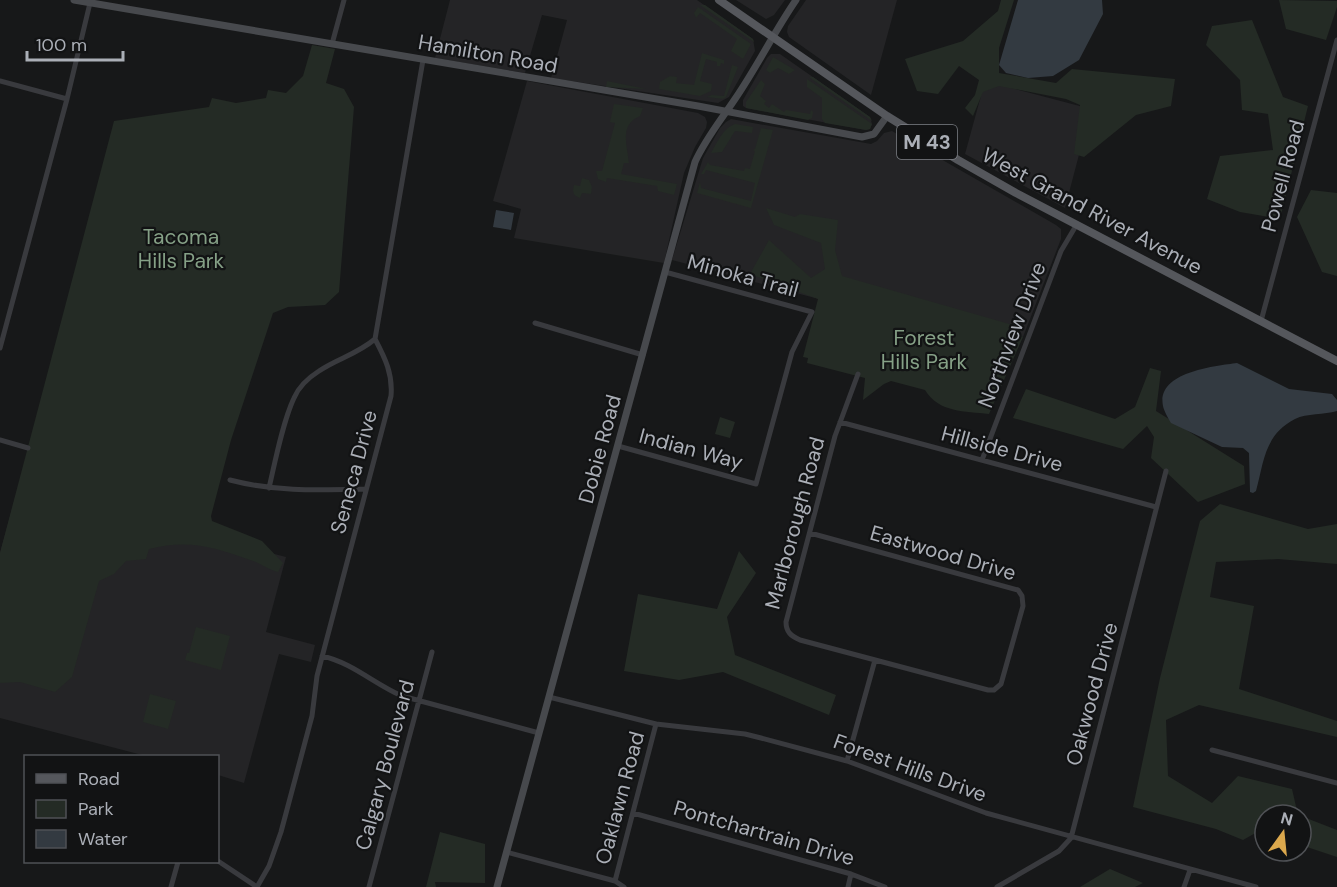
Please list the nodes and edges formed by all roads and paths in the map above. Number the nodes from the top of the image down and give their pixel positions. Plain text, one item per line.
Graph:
1 (74, 0) edge
2 (344, 0) edge
3 (719, 0) edge
4 (796, 0) edge
5 (90, 3) junction
6 (771, 37) junction
7 (1337, 40) edge
8 (332, 44) junction
9 (423, 60) junction
10 (0, 81) edge
11 (67, 99) junction
12 (726, 111) junction
13 (886, 116) junction
14 (1077, 224) junction
15 (665, 272) junction
16 (1262, 321) junction
17 (535, 323) dead end
18 (375, 339) junction
19 (0, 348) edge
20 (643, 355) junction
21 (1337, 361) edge
22 (858, 374) dead end
23 (840, 422) junction
24 (0, 440) edge
25 (618, 446) junction
26 (28, 448) dead end
27 (982, 460) junction
28 (1166, 471) dead end
29 (230, 480) dead end
30 (756, 484) joint
31 (269, 488) junction
32 (366, 489) junction
33 (1156, 507) junction
34 (810, 533) junction
35 (432, 652) dead end
36 (322, 656) junction
37 (875, 660) junction
38 (549, 697) junction
39 (419, 701) junction
40 (656, 724) junction
41 (539, 733) junction
42 (1212, 750) dead end
43 (847, 761) junction
44 (1337, 783) edge
45 (633, 813) junction
46 (1071, 838) junction
47 (506, 852) junction
48 (219, 862) edge
49 (177, 863) edge
50 (1190, 870) junction
51 (851, 874) junction
52 (615, 881) junction
53 (171, 887) edge
54 (257, 887) edge
55 (369, 887) edge
56 (497, 887) edge
57 (624, 887) edge
58 (848, 887) edge
59 (885, 887) edge
60 (997, 887) edge
61 (1184, 887) edge
62 (1256, 887) edge

1 - 5 street, Hamilton Road
2 - 8 street
3 - 6 main road, West Grand River Avenue / M 43
4 - 6 street, Dobie Road
5 - 8 street, Hamilton Road
5 - 11 street
6 - 12 street, Dobie Road
6 - 13 main road, West Grand River Avenue / M 43
7 - 16 street, Powell Road
8 - 9 street, Hamilton Road
9 - 12 street, Hamilton Road
9 - 18 street
10 - 11 street
11 - 19 street
12 - 13 street, Hamilton Road
12 - 15 street, Dobie Road
13 - 14 main road, West Grand River Avenue / M 43
14 - 16 main road, West Grand River Avenue / M 43
14 - 27 street, Northview Drive
15 - 20 street, Dobie Road
15 - 30 street, Minoka Trail
16 - 21 main road, West Grand River Avenue / M 43
17 - 20 street
18 - 31 street
18 - 32 street, Seneca Drive
20 - 25 street, Dobie Road
22 - 23 street, Marlborough Road
23 - 27 street, Hillside Drive
23 - 34 street, Marlborough Road
24 - 26 street
25 - 30 street, Indian Way
25 - 38 street, Dobie Road
27 - 33 street, Hillside Drive
28 - 33 street, Oakwood Drive
29 - 31 street
31 - 32 street
32 - 36 street, Seneca Drive
33 - 46 street, Oakwood Drive
34 - 37 street, Marlborough Road
34 - 37 street, Eastwood Drive
35 - 39 street, Calgary Boulevard
36 - 39 street
36 - 54 street, Seneca Drive
37 - 43 street
38 - 40 street, Forest Hills Drive
38 - 41 street, Dobie Road
39 - 41 street
39 - 55 street, Calgary Boulevard
40 - 43 street, Forest Hills Drive
40 - 45 street, Oaklawn Road
41 - 47 street, Dobie Road
42 - 44 street
43 - 46 street, Forest Hills Drive
45 - 51 street, Pontchartrain Drive
45 - 52 street, Oaklawn Road
46 - 50 street, Forest Hills Drive
46 - 60 street
47 - 52 street
47 - 56 street, Dobie Road
48 - 54 street
49 - 53 street
50 - 61 street
50 - 62 street, Forest Hills Drive
51 - 58 street
51 - 59 street, Pontchartrain Drive
52 - 57 street

